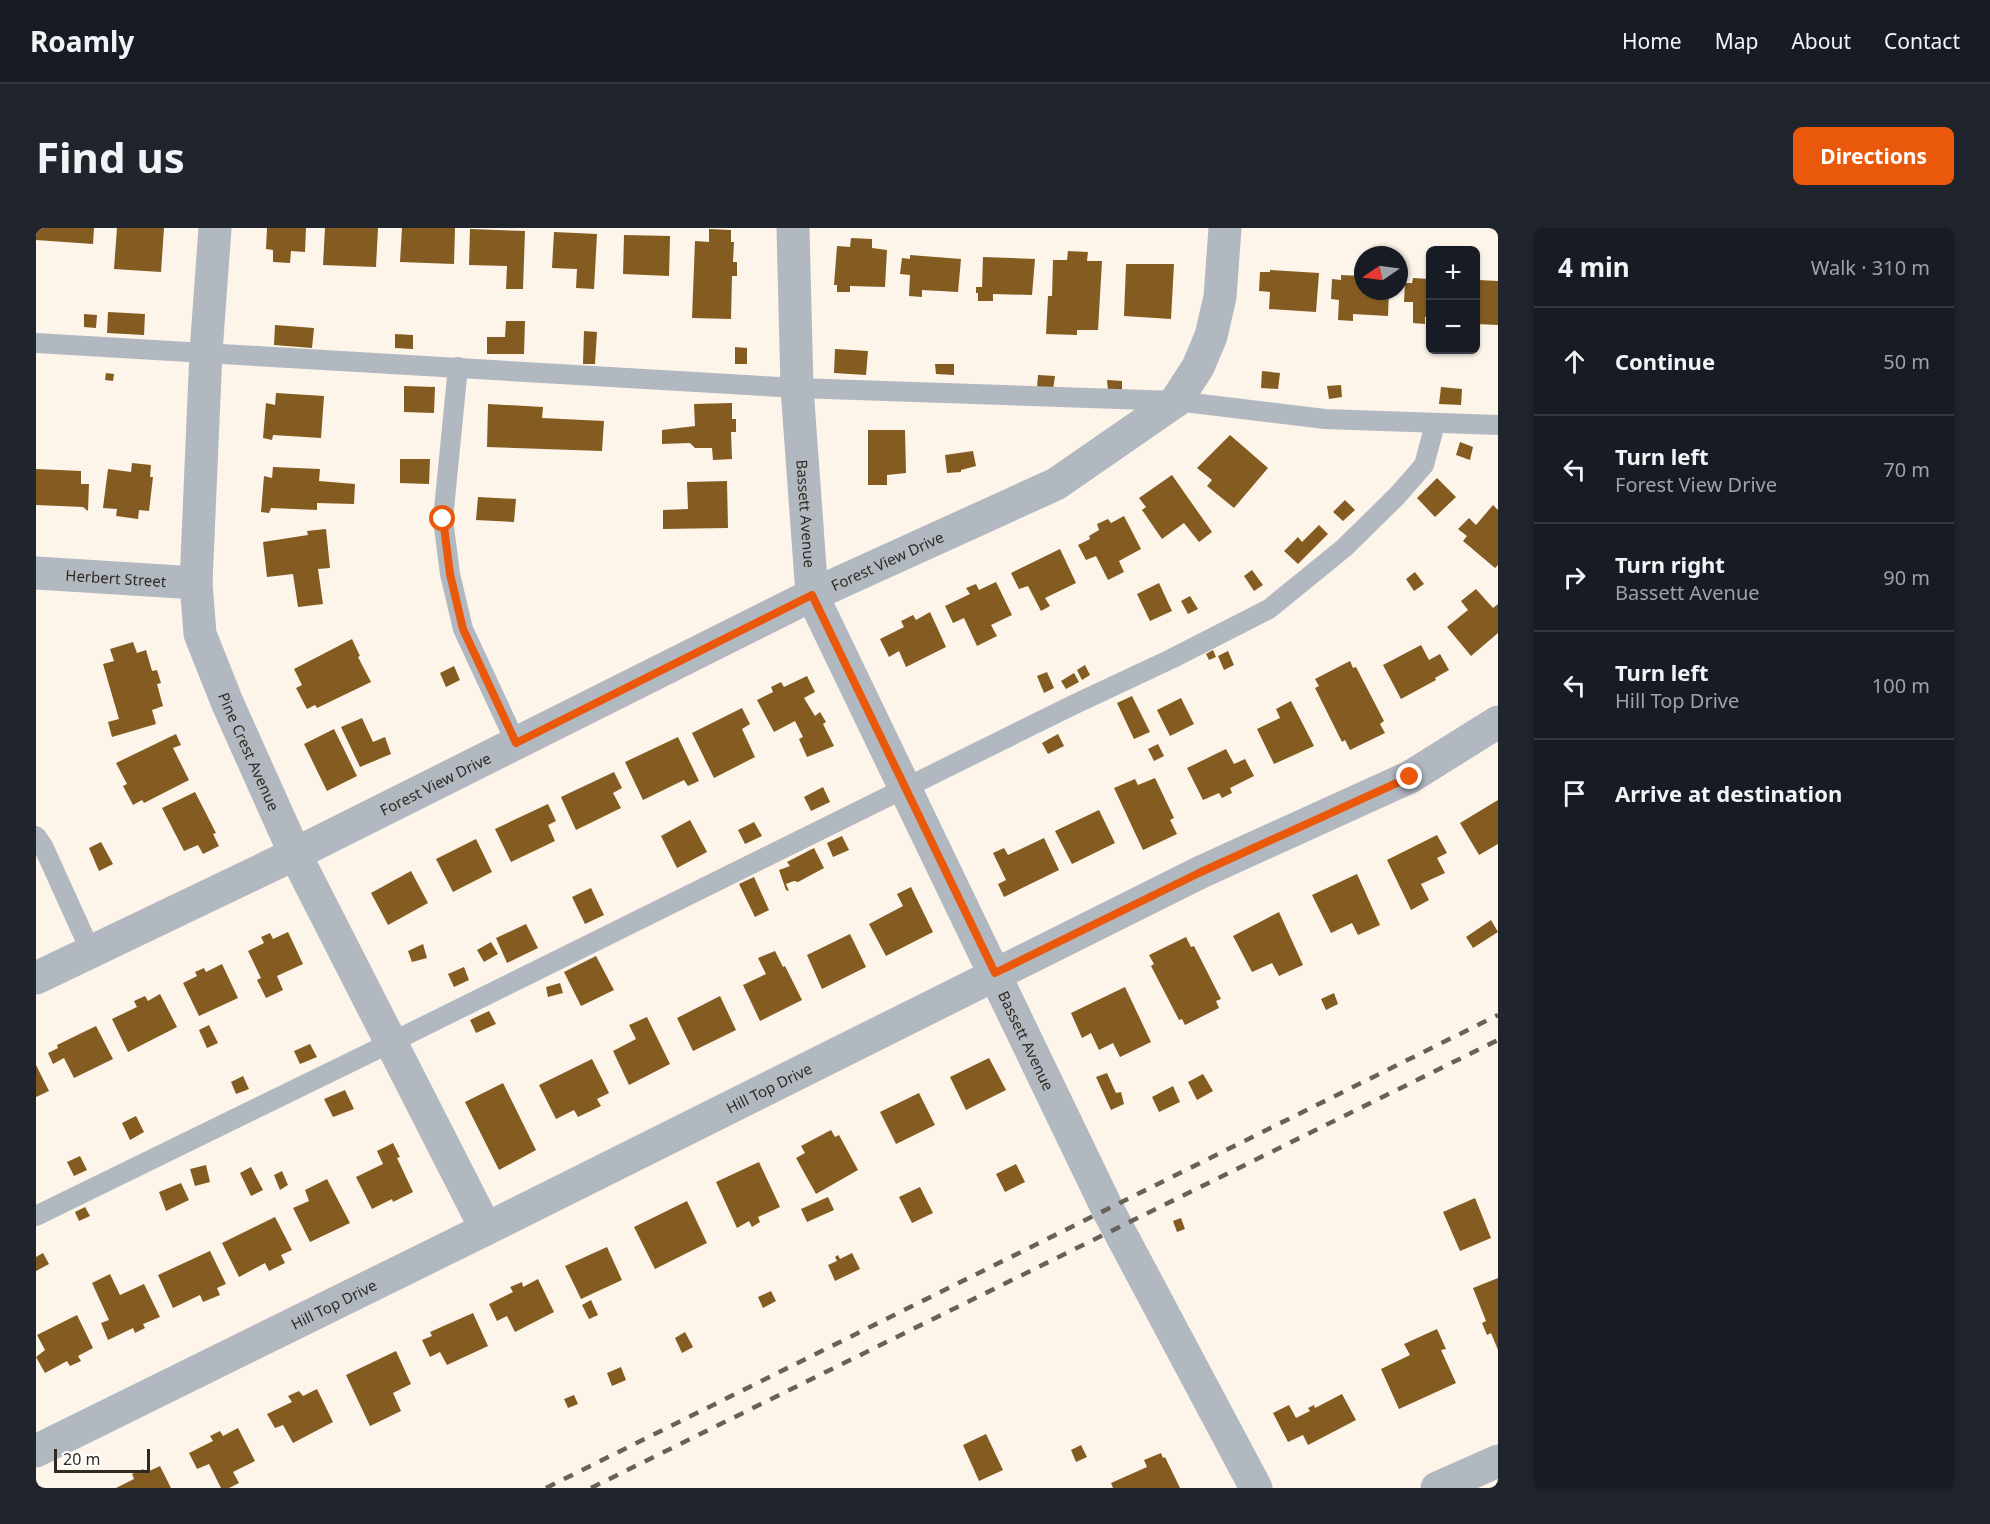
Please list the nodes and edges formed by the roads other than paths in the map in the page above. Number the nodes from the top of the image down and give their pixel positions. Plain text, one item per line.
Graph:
1 (215, 228) edge
2 (793, 228) edge
3 (1225, 228) edge
4 (36, 343) edge
5 (206, 352) junction
6 (458, 367) junction
7 (797, 388) junction
8 (1176, 401) junction
9 (1435, 424) junction
10 (1498, 425) edge
11 (36, 573) edge
12 (196, 583) junction
13 (812, 595) junction
14 (1498, 722) edge
15 (516, 743) junction
16 (906, 788) junction
17 (36, 836) edge
18 (295, 854) junction
19 (91, 952) junction
20 (995, 973) junction
21 (36, 978) edge
22 (390, 1043) junction
23 (36, 1216) edge
24 (486, 1229) junction
25 (36, 1451) edge
26 (1498, 1461) edge
27 (1256, 1488) edge
28 (1437, 1488) edge

1 - 5 street, Pine Crest Avenue
2 - 7 street, Bassett Avenue
3 - 8 street, Forest View Drive
4 - 5 lane
5 - 6 lane
5 - 12 street, Pine Crest Avenue
6 - 7 lane
6 - 15 lane
7 - 8 lane
7 - 13 street, Bassett Avenue
8 - 9 lane
8 - 13 street, Forest View Drive
9 - 10 lane
9 - 16 lane
11 - 12 street, Herbert Street
12 - 18 street, Pine Crest Avenue
13 - 15 street, Forest View Drive
13 - 16 street, Bassett Avenue
14 - 20 street, Hill Top Drive
15 - 18 street, Forest View Drive
16 - 20 street, Bassett Avenue
16 - 22 lane
17 - 19 lane
18 - 19 street, Forest View Drive
18 - 22 street, Pine Crest Avenue
19 - 21 street, Forest View Drive
20 - 24 street, Hill Top Drive
20 - 27 street, Bassett Avenue
22 - 23 lane
22 - 24 street, Pine Crest Avenue
24 - 25 street, Hill Top Drive
26 - 28 street

